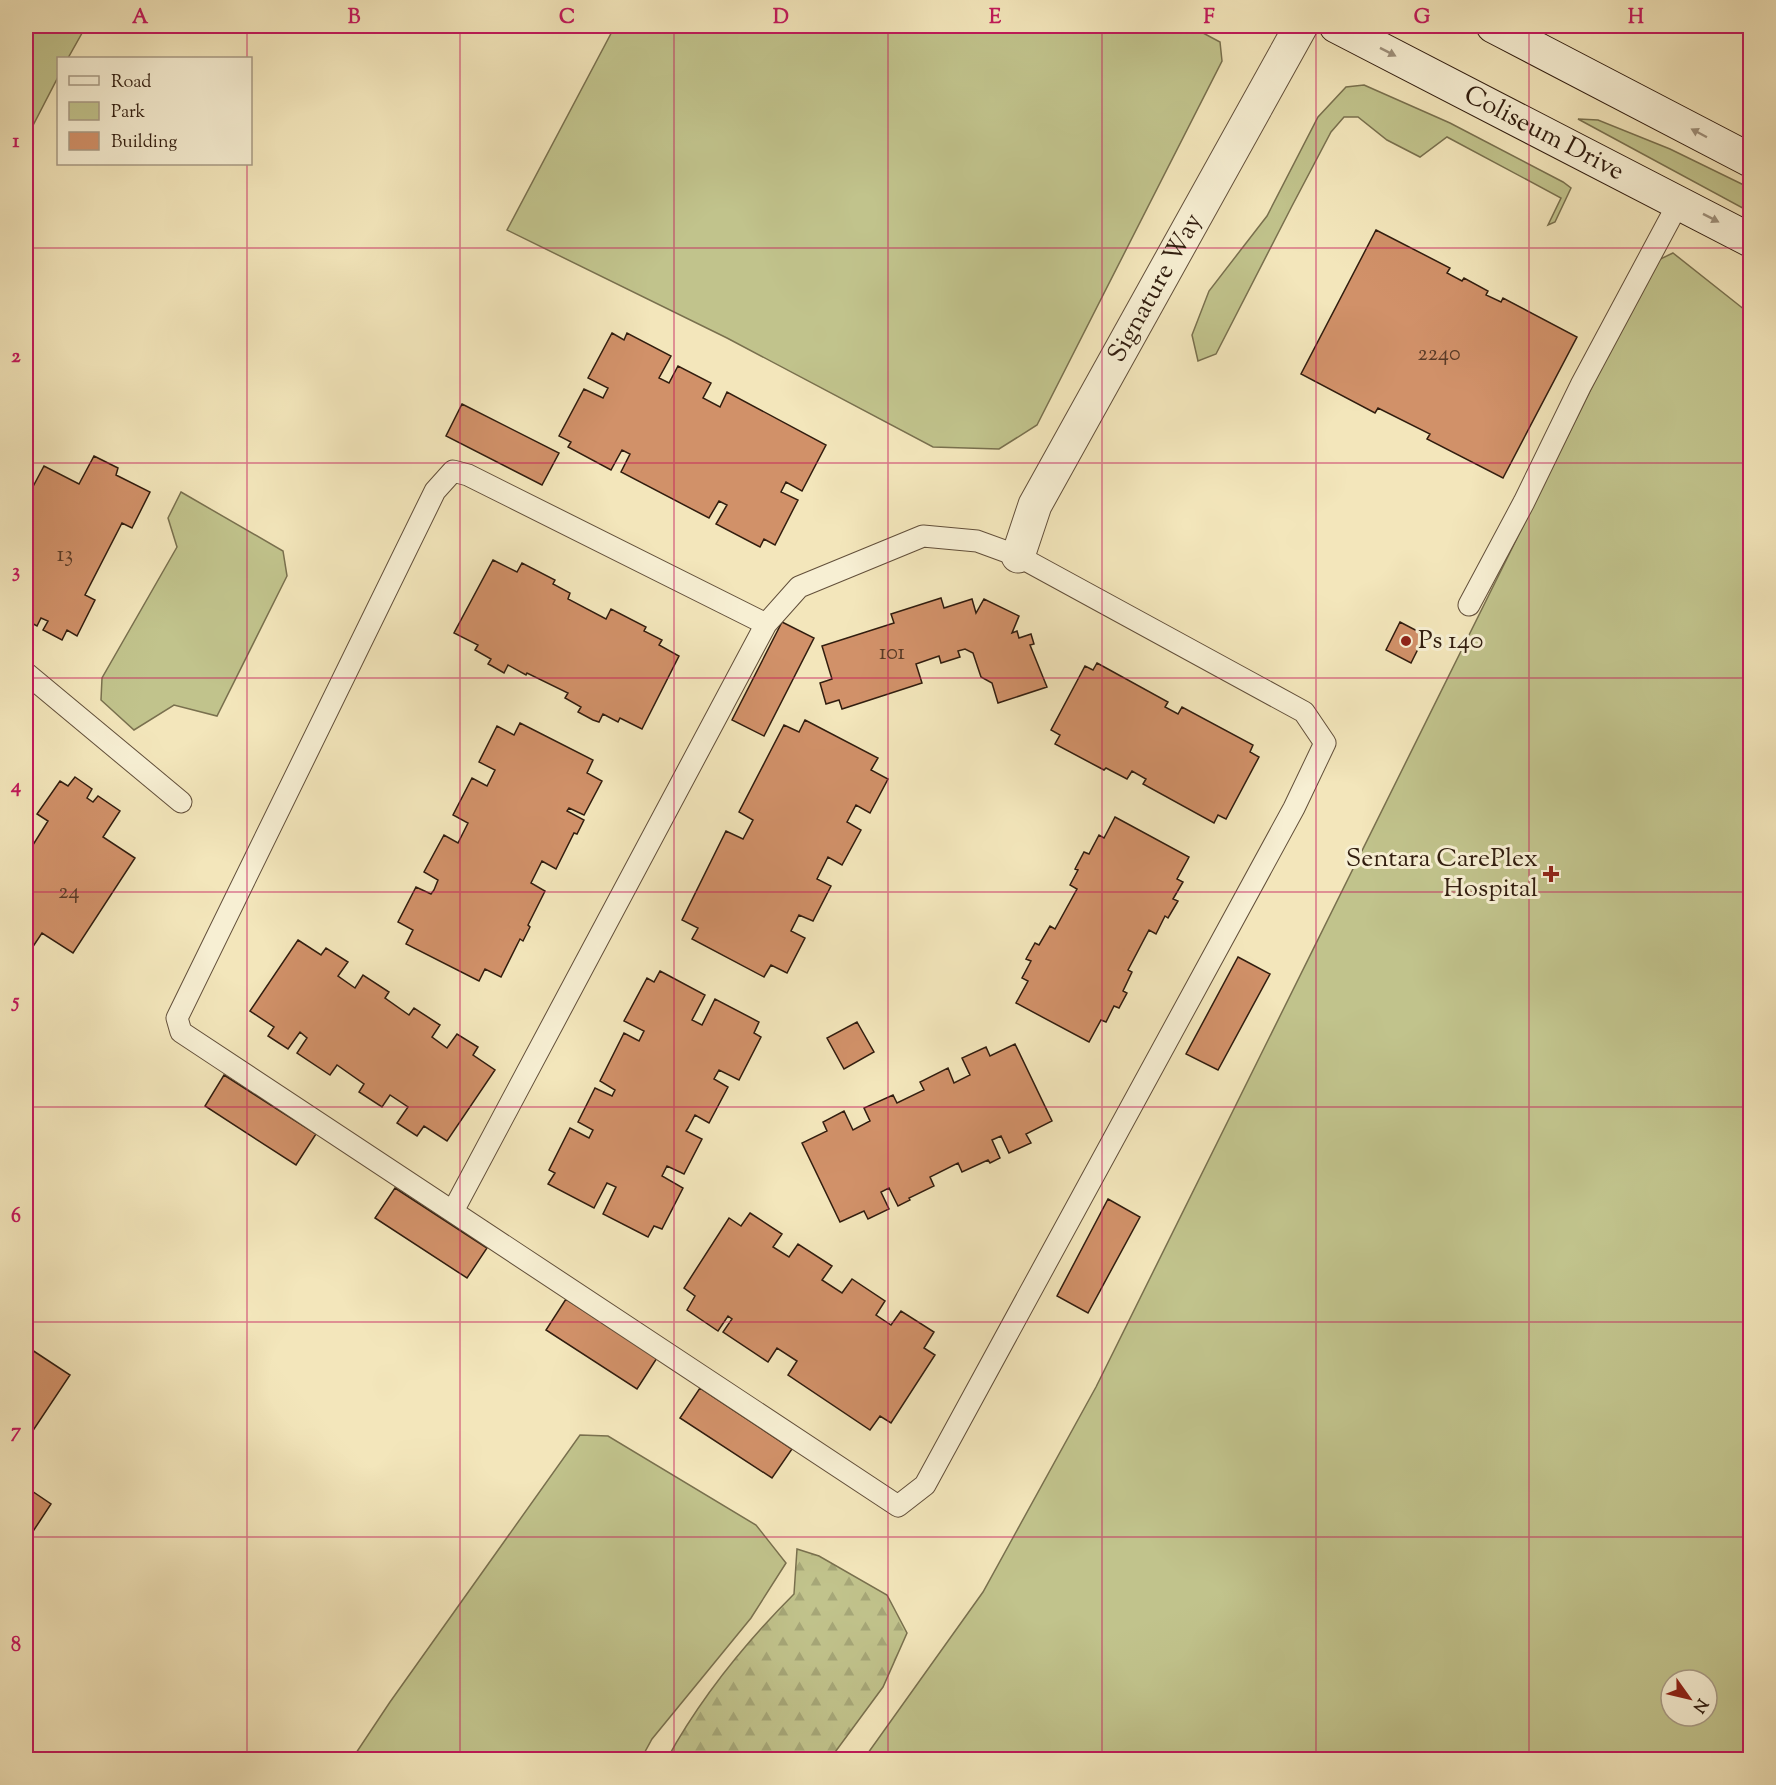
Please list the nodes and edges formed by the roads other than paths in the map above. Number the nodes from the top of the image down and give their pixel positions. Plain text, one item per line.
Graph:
1 (1301, 26) edge
2 (1336, 26) edge
3 (1493, 26) edge
4 (1750, 160) edge
5 (1679, 202) junction
6 (1750, 240) edge
7 (1018, 556) junction
8 (1469, 605) dead end
9 (766, 624) junction
10 (26, 674) edge
11 (181, 802) dead end
12 (453, 1211) junction

1 - 7 street, Signature Way
2 -> 5 street, Coliseum Drive
4 -> 3 street
5 -> 6 street, Coliseum Drive
5 - 8 lane
7 - 9 lane
7 - 12 lane
9 - 12 lane
9 - 12 lane
10 - 11 lane

